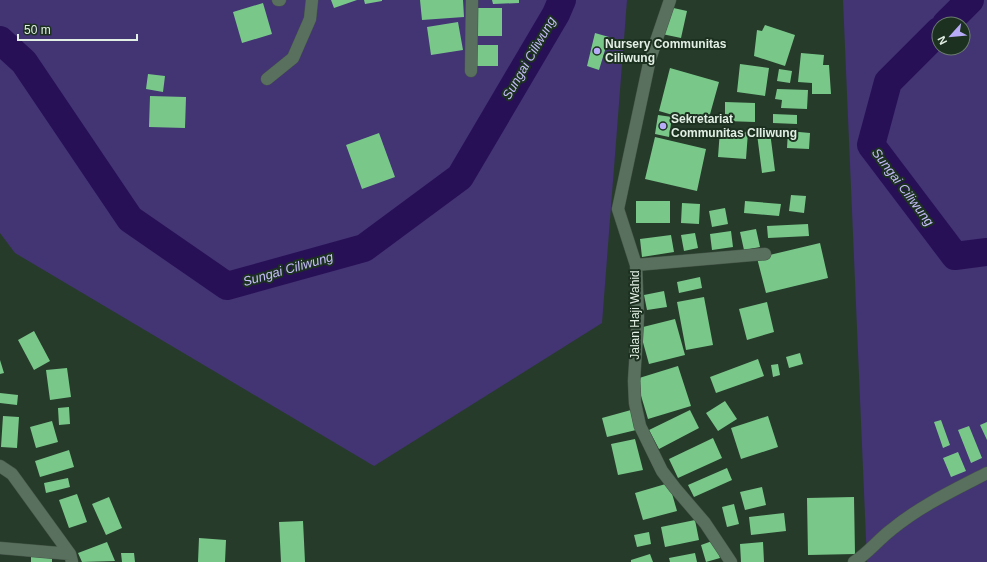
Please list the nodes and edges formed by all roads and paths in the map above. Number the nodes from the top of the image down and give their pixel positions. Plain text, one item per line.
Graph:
1 (312, 0) edge
2 (472, 0) edge
3 (670, 0) edge
4 (471, 70) dead end
5 (267, 79) dead end
6 (765, 254) dead end
7 (636, 265) junction
8 (0, 466) edge
9 (987, 473) edge
10 (0, 548) edge
11 (71, 558) edge
12 (731, 562) edge
13 (854, 562) edge

1 - 5 street
2 - 4 street
3 - 7 street, Jalan Haji Wahid
6 - 7 street
7 - 12 street, Jalan Haji Wahid
8 - 11 street
9 - 13 street
10 - 11 street

